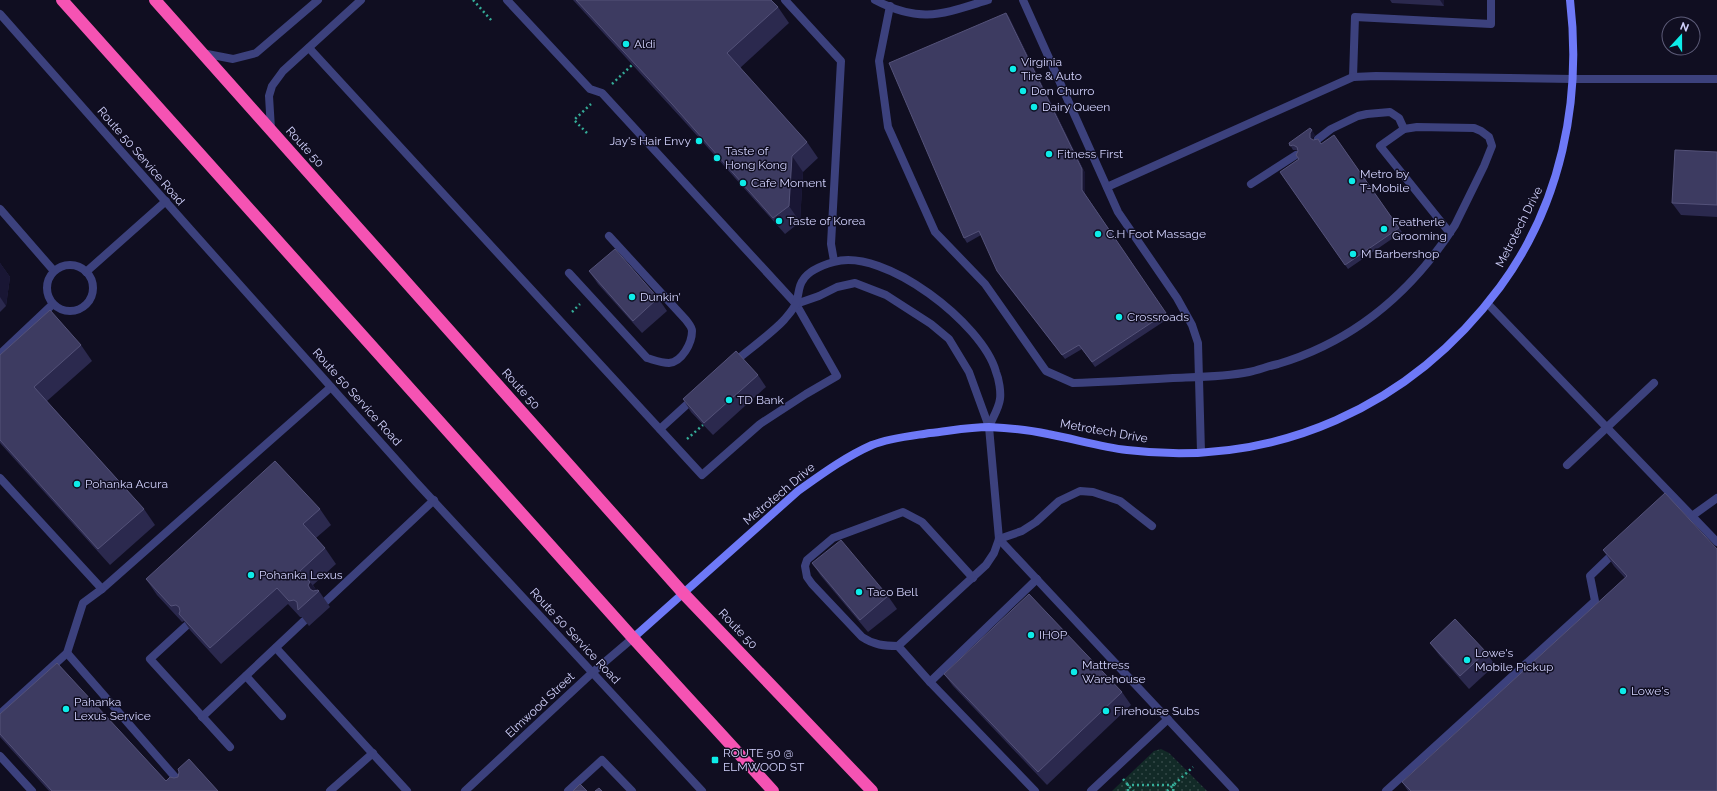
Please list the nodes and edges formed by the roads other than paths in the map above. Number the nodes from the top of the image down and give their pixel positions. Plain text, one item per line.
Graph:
1 (62, 0) edge
2 (155, 0) edge
3 (318, 0) edge
4 (361, 0) edge
5 (507, 0) edge
6 (785, 0) edge
7 (875, 0) edge
8 (988, 0) edge
9 (1023, 0) edge
10 (1491, 0) edge
11 (1570, 0) edge
12 (890, 6) junction
13 (0, 14) edge
14 (309, 48) junction
15 (202, 52) junction
16 (1353, 77) junction
17 (1717, 78) edge
18 (1573, 79) junction
19 (1404, 129) junction
20 (270, 130) junction
21 (1318, 139) edge
22 (1296, 155) edge
23 (1251, 184) dead end
24 (1107, 187) junction
25 (166, 201) junction
26 (0, 209) edge
27 (1450, 233) junction
28 (609, 236) dead end
29 (834, 261) junction
30 (54, 271) junction
31 (86, 272) junction
32 (569, 273) dead end
33 (53, 304) junction
34 (796, 304) junction
35 (1488, 304) junction
36 (0, 354) edge
37 (724, 371) edge
38 (1199, 377) junction
39 (1654, 383) dead end
40 (331, 387) junction
41 (700, 392) edge
42 (989, 427) junction
43 (1607, 427) junction
44 (660, 430) junction
45 (1201, 452) junction
46 (1567, 465) dead end
47 (0, 478) edge
48 (1674, 498) junction
49 (1717, 498) edge
50 (434, 500) junction
51 (1659, 512) edge
52 (1692, 516) junction
53 (1152, 526) dead end
54 (999, 539) junction
55 (1717, 542) edge
56 (1622, 546) edge
57 (973, 578) junction
58 (1037, 579) junction
59 (102, 589) junction
60 (684, 593) junction
61 (325, 602) dead end
62 (304, 621) edge
63 (186, 626) edge
64 (633, 638) junction
65 (898, 646) junction
66 (276, 648) junction
67 (67, 653) junction
68 (593, 672) junction
69 (246, 676) junction
70 (930, 682) junction
71 (0, 714) edge
72 (282, 716) dead end
73 (202, 717) junction
74 (1168, 719) junction
75 (230, 747) dead end
76 (373, 753) junction
77 (0, 756) edge
78 (186, 789) edge
79 (32, 791) edge
80 (330, 791) edge
81 (407, 791) edge
82 (465, 791) edge
83 (568, 791) edge
84 (632, 791) edge
85 (702, 791) edge
86 (773, 791) edge
87 (872, 791) edge
88 (1035, 791) edge
89 (1091, 791) edge
90 (1235, 791) edge
91 (1386, 791) edge

1 - 64 highway
2 - 15 highway, Route 50
3 - 15 street
4 - 14 street
5 - 34 street
6 - 29 street
7 - 12 street
8 - 12 street
9 - 24 street
10 - 16 street
11 - 18 street, Metrotech Drive
12 - 38 street
13 - 25 street, Route 50 Service Road
14 - 20 street
14 - 44 street
15 - 20 highway, Route 50
16 - 18 street
16 - 24 street
17 - 18 street
18 - 35 street, Metrotech Drive
19 - 21 street
19 - 27 street
19 - 27 street
20 - 60 highway, Route 50
22 - 23 street
24 - 38 street
25 - 31 street
25 - 40 street, Route 50 Service Road
26 - 30 street
27 - 38 street
28 - 32 street
29 - 34 street
29 - 42 street
30 - 31 street
30 - 33 street
31 - 33 street
33 - 36 street
34 - 37 street
34 - 42 street
34 - 44 street
35 - 43 street
35 - 45 street, Metrotech Drive
38 - 45 street
39 - 43 street
40 - 50 street, Route 50 Service Road
40 - 59 street
41 - 44 street
42 - 45 street, Metrotech Drive
42 - 54 street
42 - 60 street, Metrotech Drive
43 - 46 street
43 - 48 street
47 - 59 street
48 - 51 street
48 - 52 street
49 - 52 street
50 - 61 street
50 - 68 street, Route 50 Service Road
52 - 55 street
53 - 54 street
54 - 57 street
54 - 58 street
56 - 91 street
57 - 65 street
57 - 65 street
58 - 70 street
58 - 74 street
59 - 67 street
60 - 64 street, Metrotech Drive
60 - 87 highway, Route 50
62 - 66 street
63 - 73 street
64 - 68 street, Elmwood Street
64 - 86 highway
65 - 70 street
66 - 69 street
66 - 76 street
67 - 71 street
67 - 78 street
68 - 82 street, Elmwood Street
68 - 85 street, Route 50 Service Road
69 - 72 street
69 - 73 street
70 - 88 street
73 - 75 street
74 - 89 street
74 - 90 street
76 - 80 street
76 - 81 street
77 - 79 street
83 - 84 street

